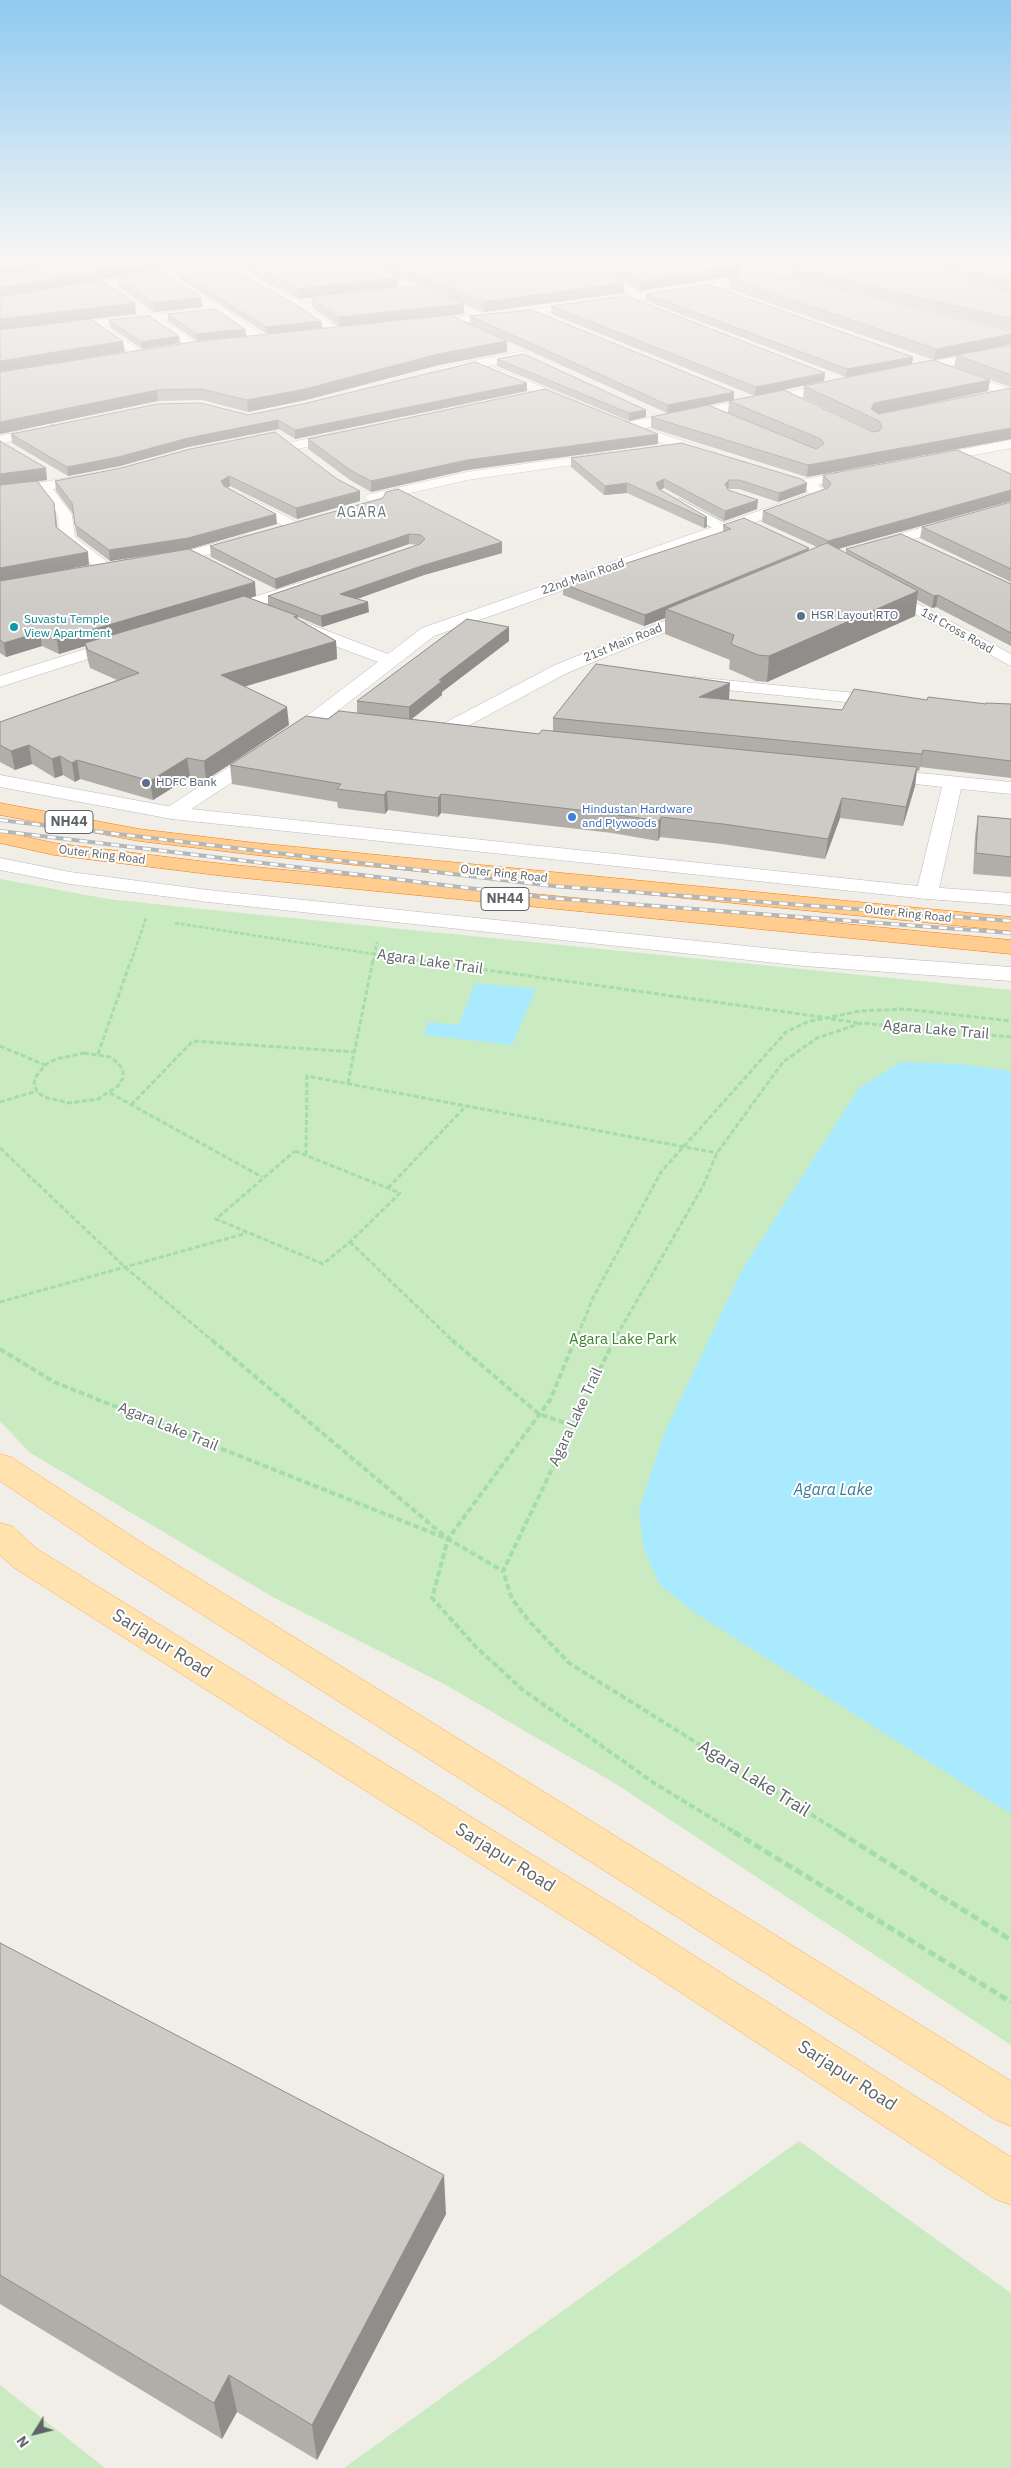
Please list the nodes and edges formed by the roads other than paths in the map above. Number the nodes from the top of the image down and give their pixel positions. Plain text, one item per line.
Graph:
1 (513, 379) edge
2 (836, 379) edge
3 (970, 379) edge
4 (546, 393) junction
5 (1010, 393) edge
6 (736, 394) dead end
7 (785, 396) junction
8 (527, 397) edge
9 (982, 399) edge
10 (755, 402) junction
11 (802, 405) edge
12 (583, 408) edge
13 (648, 411) edge
14 (710, 411) junction
15 (610, 419) edge
16 (665, 419) junction
17 (736, 422) edge
18 (59, 426) edge
19 (628, 427) junction
20 (361, 432) edge
21 (279, 435) edge
22 (4, 441) edge
23 (1011, 444) edge
24 (292, 446) junction
25 (682, 446) junction
26 (653, 450) edge
27 (623, 454) edge
28 (305, 456) edge
29 (720, 458) edge
30 (914, 462) edge
31 (874, 470) edge
32 (49, 472) dead end
33 (103, 476) edge
34 (66, 483) junction
35 (44, 487) junction
36 (231, 492) edge
37 (0, 493) edge
38 (671, 499) edge
39 (365, 500) dead end
40 (751, 500) edge
41 (1009, 508) edge
42 (777, 509) junction
43 (742, 521) junction
44 (314, 522) edge
45 (296, 527) junction
46 (723, 528) junction
47 (277, 532) edge
48 (768, 532) edge
49 (259, 537) edge
50 (902, 538) junction
51 (919, 546) edge
52 (855, 551) edge
53 (193, 555) junction
54 (145, 564) edge
55 (208, 564) edge
56 (126, 566) edge
57 (107, 568) junction
58 (88, 572) edge
59 (322, 580) edge
60 (868, 582) edge
61 (257, 588) dead end
62 (275, 596) junction
63 (716, 605) edge
64 (247, 606) junction
65 (212, 616) edge
66 (141, 636) edge
67 (1011, 660) edge
68 (390, 662) junction
69 (561, 668) junction
70 (600, 672) edge
71 (678, 680) edge
72 (0, 682) edge
73 (903, 703) edge
74 (315, 719) junction
75 (344, 722) edge
76 (423, 730) edge
77 (442, 732) junction
78 (472, 735) edge
79 (864, 774) edge
80 (0, 781) edge
81 (953, 782) junction
82 (1011, 788) edge
83 (0, 809) edge
84 (172, 813) junction
85 (0, 838) edge
86 (0, 864) edge
87 (927, 893) junction
88 (1011, 899) edge
89 (1011, 924) edge
90 (1011, 947) edge
91 (1011, 974) edge
92 (0, 1465) edge
93 (0, 1535) edge
94 (1011, 2105) edge
95 (1011, 2183) edge

1 - 4 street
2 - 7 street
3 - 5 street
4 - 8 street
4 - 12 street
5 - 9 street
6 - 10 street
7 - 10 street
7 - 11 street
10 - 14 street
13 - 16 street
14 - 16 street
14 - 17 street
15 - 19 street
16 - 19 street
18 - 22 street
19 - 25 street
20 - 24 street
21 - 24 street
23 - 30 street
24 - 28 street
25 - 26 street
25 - 29 street
27 - 39 street
31 - 42 street, 22nd Main Road
32 - 34 street
33 - 34 street
34 - 35 street
35 - 37 street
35 - 57 street
36 - 45 street
38 - 46 lane
40 - 42 street
41 - 50 street
42 - 43 street, 22nd Main Road
43 - 46 street, 22nd Main Road
43 - 48 street
44 - 45 street
45 - 47 street
46 - 68 street, 22nd Main Road
49 - 53 street
50 - 51 street
50 - 52 street
53 - 54 street
53 - 55 street
56 - 57 street
57 - 58 street
59 - 62 street
60 - 67 street, 1st Cross Road
61 - 62 street
62 - 64 street
63 - 69 street, 21st Main Road
64 - 65 street
64 - 68 street
66 - 72 street
68 - 74 street, 22nd Main Road
69 - 70 street
69 - 77 street, 21st Main Road
71 - 73 street
74 - 75 street
74 - 84 street, 22nd Main Road
76 - 77 street
77 - 78 street
79 - 81 street
80 - 84 street
81 - 82 street
81 - 87 street
83 - 89 highway, Outer Ring Road / NH44
84 - 87 street
85 - 90 highway, Outer Ring Road / NH44
86 - 91 street
87 - 88 street
92 - 94 main road
93 - 95 main road, Sarjapur Road

